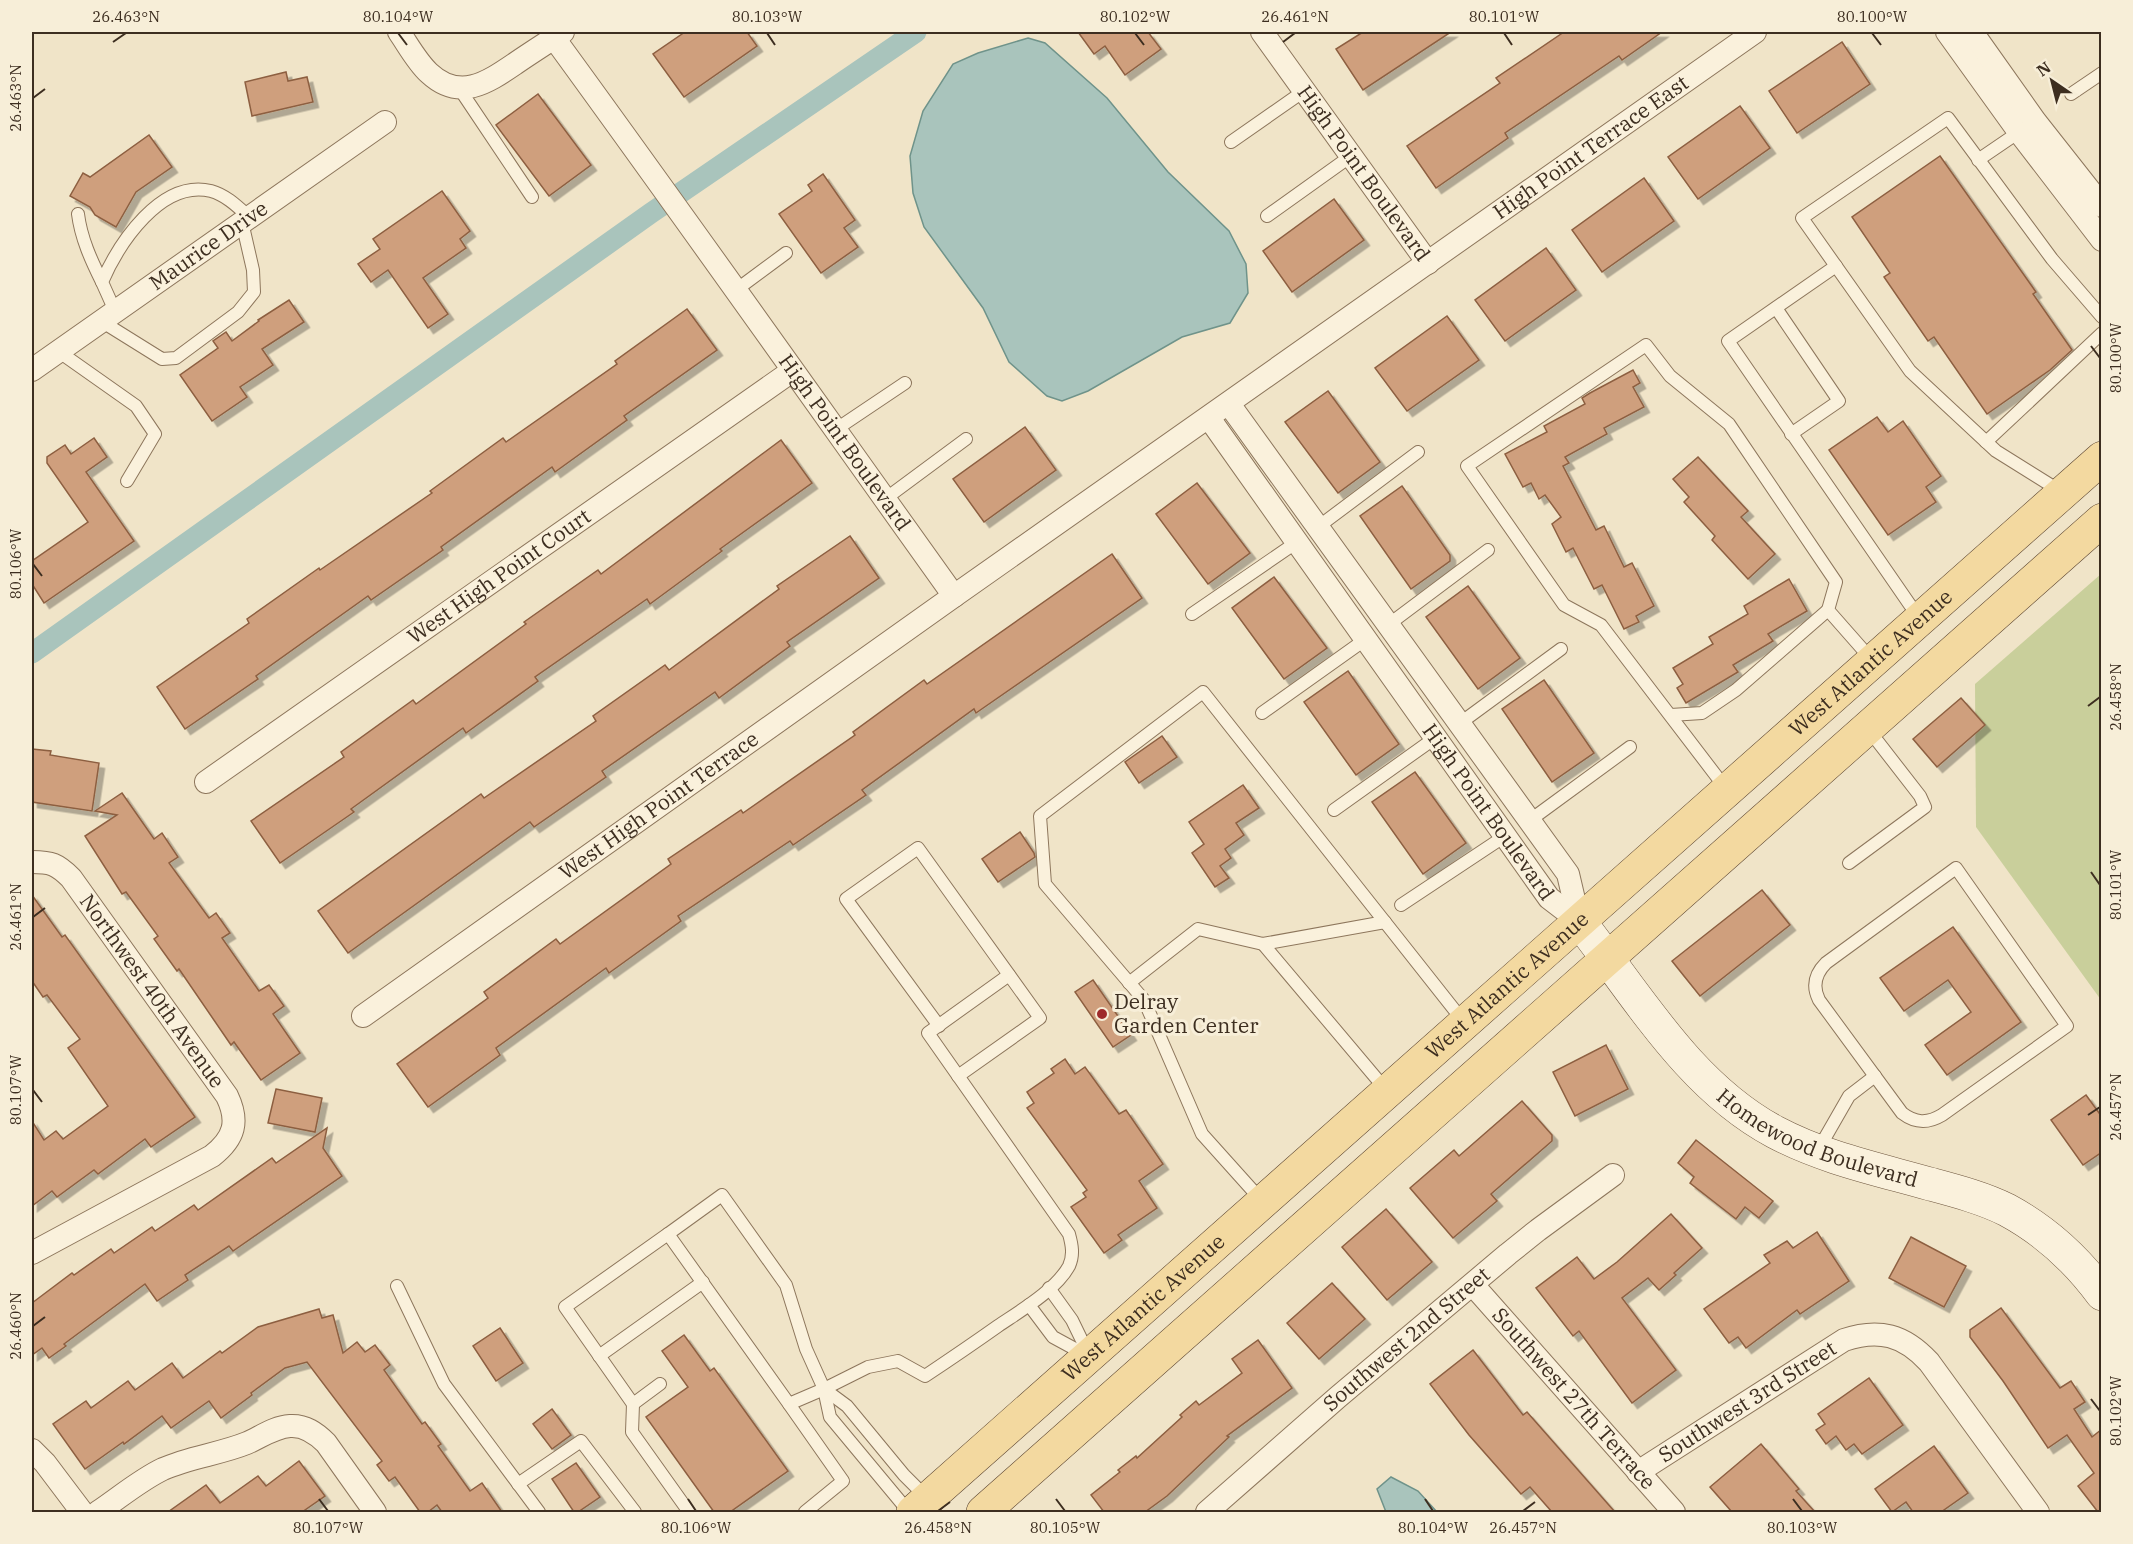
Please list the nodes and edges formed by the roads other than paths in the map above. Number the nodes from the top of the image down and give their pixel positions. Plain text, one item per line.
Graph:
1 (399, 32) edge
2 (1755, 32) edge
3 (1947, 32) edge
4 (1972, 32) edge
5 (1268, 34) edge
6 (559, 35) edge
7 (2102, 73) edge
8 (467, 87) junction
9 (1304, 91) junction
10 (2071, 94) dead end
11 (385, 122) dead end
12 (2027, 126) junction
13 (1231, 142) dead end
14 (1351, 156) junction
15 (1978, 160) junction
16 (532, 197) dead end
17 (2102, 206) edge
18 (78, 214) dead end
19 (1266, 216) dead end
20 (245, 220) junction
21 (2102, 240) edge
22 (786, 253) dead end
23 (1428, 263) junction
24 (1836, 266) junction
25 (102, 282) junction
26 (736, 290) junction
27 (1776, 308) junction
28 (108, 316) junction
29 (2102, 317) edge
30 (2102, 333) edge
31 (58, 351) junction
32 (32, 370) edge
33 (792, 370) junction
34 (905, 383) dead end
35 (1229, 404) junction
36 (1209, 418) junction
37 (835, 430) junction
38 (1791, 434) junction
39 (966, 439) dead end
40 (1986, 442) junction
41 (1418, 452) dead end
42 (2102, 458) edge
43 (128, 481) dead end
44 (2062, 493) junction
45 (885, 499) junction
46 (2102, 520) edge
47 (1318, 527) junction
48 (1297, 542) junction
49 (1488, 550) dead end
50 (954, 596) junction
51 (1828, 610) junction
52 (1192, 614) dead end
53 (1919, 619) junction
54 (1388, 625) junction
55 (1366, 639) junction
56 (1561, 649) dead end
57 (1873, 661) junction
58 (1262, 713) dead end
59 (1671, 715) junction
60 (1460, 724) junction
61 (1867, 728) junction
62 (1435, 738) junction
63 (1630, 747) dead end
64 (206, 782) dead end
65 (1727, 790) junction
66 (1334, 810) dead end
67 (1529, 821) junction
68 (1505, 836) junction
69 (32, 862) edge
70 (1849, 863) dead end
71 (1401, 905) dead end
72 (1579, 921) junction
73 (1385, 922) junction
74 (1263, 944) junction
75 (1608, 958) junction
76 (1009, 975) junction
77 (1129, 983) junction
78 (363, 1016) dead end
79 (1465, 1023) junction
80 (939, 1026) junction
81 (958, 1076) junction
82 (1875, 1076) junction
83 (1388, 1092) junction
84 (1818, 1151) junction
85 (1613, 1175) dead end
86 (1263, 1202) junction
87 (669, 1234) junction
88 (32, 1254) edge
89 (703, 1282) junction
90 (1473, 1285) junction
91 (397, 1286) dead end
92 (1049, 1288) junction
93 (2102, 1294) edge
94 (1029, 1305) junction
95 (599, 1356) junction
96 (1089, 1356) junction
97 (660, 1384) dead end
98 (824, 1389) junction
99 (1119, 1392) junction
100 (633, 1404) junction
101 (789, 1404) junction
102 (32, 1450) edge
103 (1638, 1472) junction
104 (518, 1485) junction
105 (917, 1508) edge
106 (82, 1512) edge
107 (98, 1512) edge
108 (375, 1512) edge
109 (539, 1512) edge
110 (634, 1512) edge
111 (689, 1512) edge
112 (805, 1512) edge
113 (983, 1512) edge
114 (1207, 1512) edge
115 (1674, 1512) edge
116 (2038, 1512) edge

1 - 8 street
2 - 23 street, High Point Terrace East
3 - 12 street
4 - 12 street
5 - 9 street, High Point Boulevard
6 - 8 street, High Point Boulevard
6 - 26 street, High Point Boulevard
7 - 10 lane
8 - 16 lane
9 - 13 lane
9 - 14 street, High Point Boulevard
11 - 20 street, Maurice Drive
12 - 15 lane
12 - 17 street
12 - 21 street
14 - 19 lane
14 - 23 street, High Point Boulevard
15 - 24 lane
15 - 29 lane
18 - 25 lane
20 - 25 lane
20 - 28 street, Maurice Drive
20 - 28 lane
22 - 26 lane
23 - 35 street, High Point Boulevard
24 - 27 lane
24 - 40 lane
25 - 28 lane
26 - 33 street, High Point Boulevard
27 - 38 lane
27 - 38 lane
28 - 31 street, Maurice Drive
30 - 40 lane
31 - 32 street, Maurice Drive
31 - 43 lane
33 - 37 street, High Point Boulevard
33 - 64 street, West High Point Court
34 - 37 lane
35 - 36 street, High Point Boulevard
35 - 47 street, High Point Boulevard
36 - 48 street, High Point Boulevard
36 - 50 street, High Point Boulevard
37 - 45 street, High Point Boulevard
38 - 53 lane
39 - 45 lane
40 - 44 lane
41 - 47 lane
42 - 44 main road, West Atlantic Avenue
44 - 53 main road, West Atlantic Avenue
45 - 50 street, High Point Boulevard
46 - 61 main road
47 - 54 street, High Point Boulevard
48 - 52 lane
48 - 55 street, High Point Boulevard
49 - 54 lane
50 - 78 street, West High Point Terrace
51 - 57 lane
51 - 59 lane
51 - 59 lane
53 - 57 main road, West Atlantic Avenue
54 - 60 street, High Point Boulevard
55 - 58 lane
55 - 62 street, High Point Boulevard
56 - 60 lane
57 - 65 main road, West Atlantic Avenue
59 - 65 lane
60 - 67 street, High Point Boulevard
61 - 70 lane
61 - 75 main road
62 - 66 lane
62 - 68 street, High Point Boulevard
63 - 67 lane
65 - 72 main road, West Atlantic Avenue
67 - 72 street, High Point Boulevard
68 - 71 lane
68 - 72 street, High Point Boulevard
69 - 88 street, Northwest 40th Avenue
72 - 75 street, Homewood Boulevard
72 - 79 main road, West Atlantic Avenue
73 - 74 lane
73 - 77 lane
73 - 79 lane
74 - 77 lane
74 - 83 lane
75 - 84 street, Homewood Boulevard
75 - 99 main road
76 - 80 lane
76 - 80 lane
76 - 81 lane
77 - 86 lane
79 - 83 main road, West Atlantic Avenue
80 - 81 lane
81 - 92 lane
82 - 82 lane
82 - 84 lane
83 - 86 main road, West Atlantic Avenue
84 - 93 street, Homewood Boulevard
85 - 90 street, Southwest 2nd Street
86 - 96 main road, West Atlantic Avenue
87 - 89 lane
87 - 95 lane
87 - 98 lane
89 - 95 lane
89 - 101 lane
90 - 103 street, Southwest 27th Terrace
90 - 114 street, Southwest 2nd Street
91 - 104 lane
92 - 94 lane
92 - 96 lane
94 - 96 lane
94 - 98 lane
95 - 100 lane
96 - 99 main road
96 - 105 main road, West Atlantic Avenue
97 - 100 lane
98 - 101 lane
98 - 105 lane
98 - 105 lane
99 - 113 main road
100 - 111 lane
101 - 112 lane
102 - 106 street
103 - 115 street, Southwest 27th Terrace
103 - 116 street, Southwest 3rd Street
104 - 109 lane
104 - 110 lane
107 - 108 street

